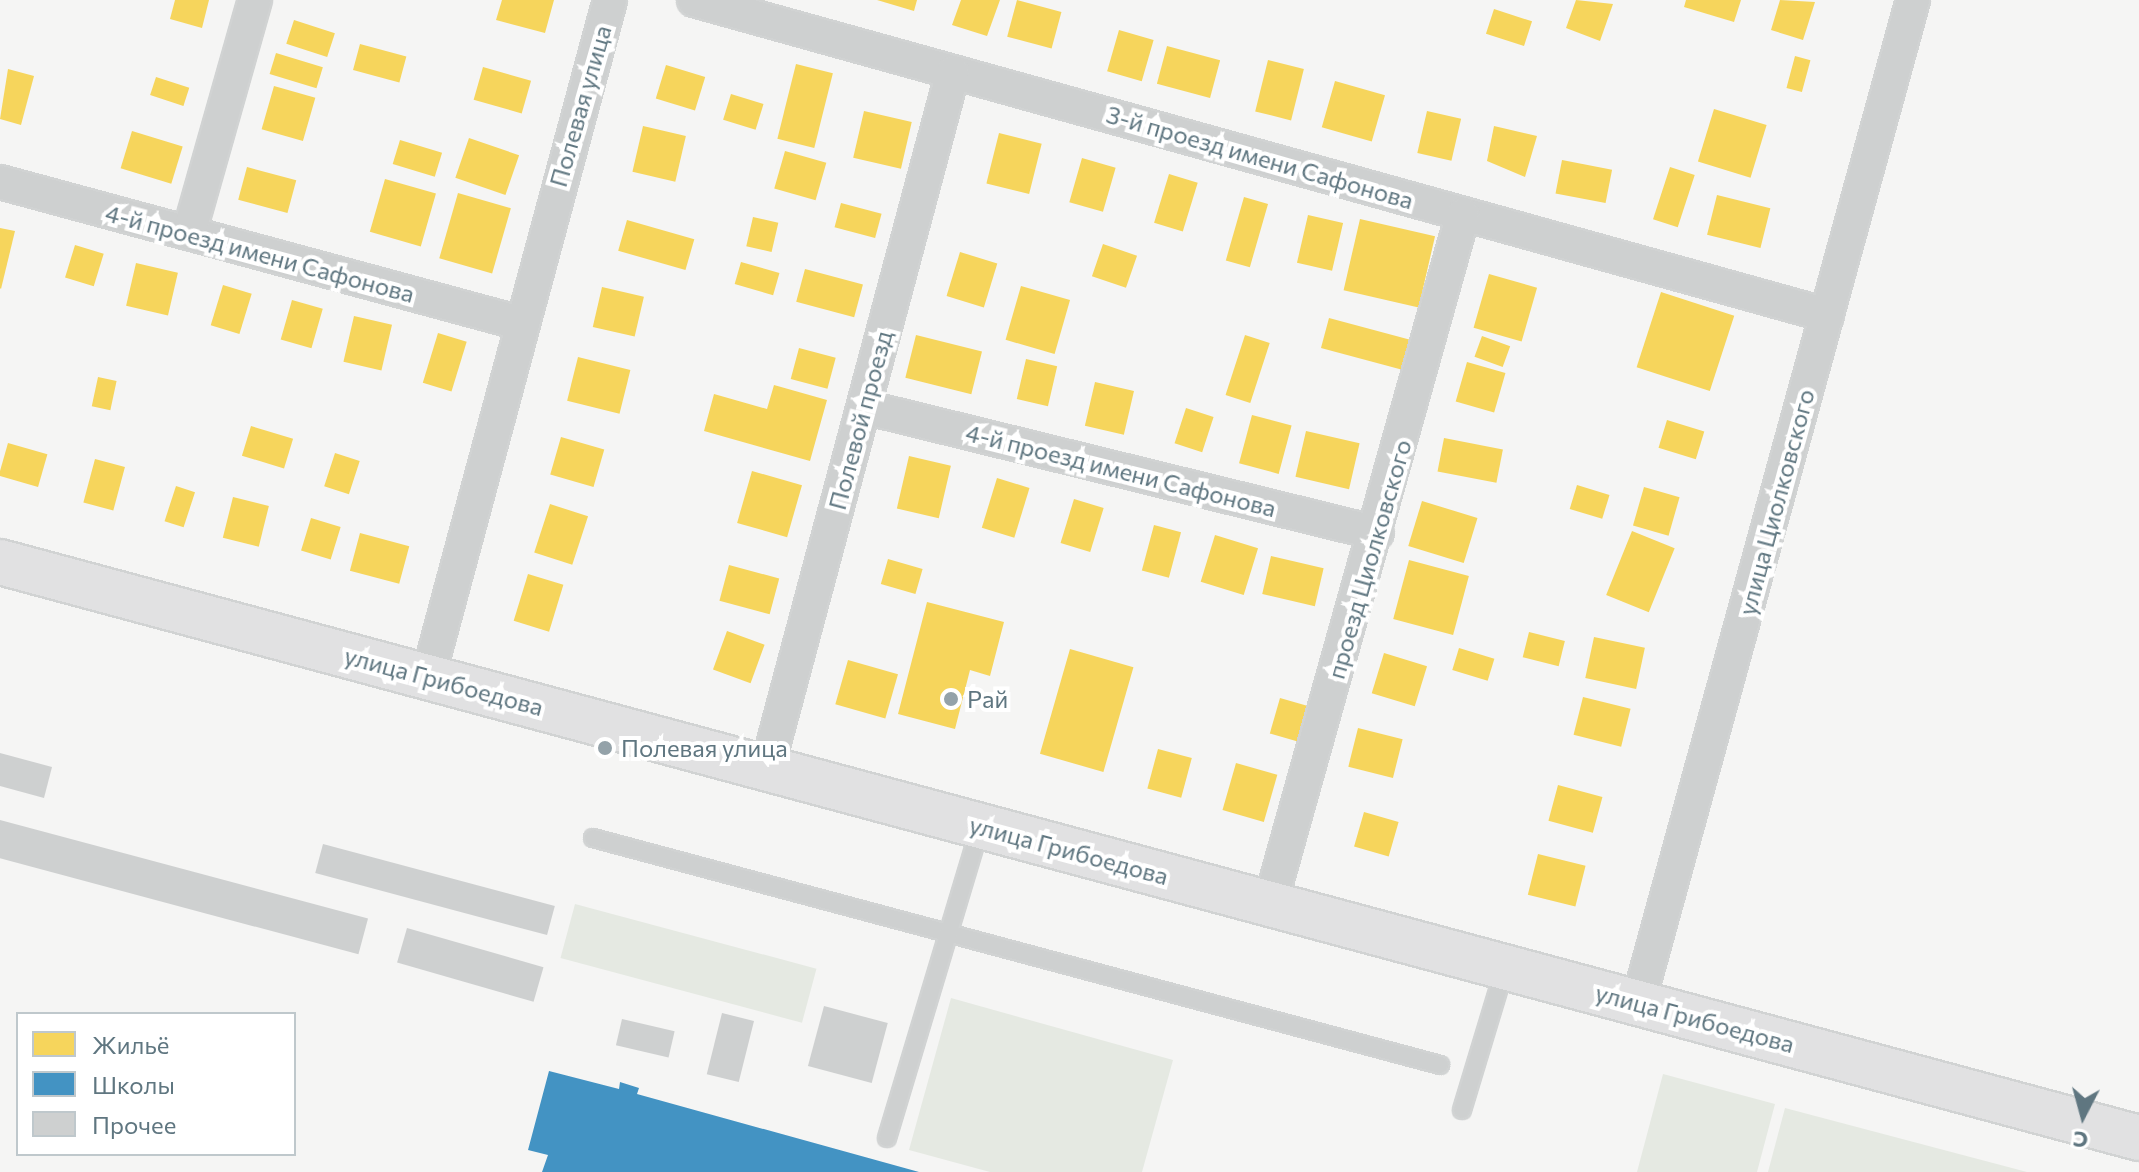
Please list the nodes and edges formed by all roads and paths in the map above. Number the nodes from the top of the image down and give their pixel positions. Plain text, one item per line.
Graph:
1 (255, 0) edge
2 (610, 0) edge
3 (694, 0) edge
4 (1913, 0) edge
5 (953, 72) junction
6 (0, 182) edge
7 (1463, 214) junction
8 (189, 233) junction
9 (1827, 315) junction
10 (520, 323) junction
11 (864, 407) junction
12 (1377, 533) junction
13 (0, 562) edge
14 (428, 677) junction
15 (767, 768) junction
16 (980, 826) junction
17 (593, 838) dead end
18 (1270, 904) junction
19 (948, 932) junction
20 (1505, 967) junction
21 (1638, 1003) junction
22 (1440, 1065) dead end
23 (1462, 1110) dead end
24 (887, 1138) dead end
25 (2139, 1138) edge

1 - 8 street
2 - 10 street, Полевая улица
3 - 5 street, 3-й проезд имени Сафонова
4 - 9 street, улица Циолковского
5 - 7 street, 3-й проезд имени Сафонова
5 - 11 street, Полевой проезд
6 - 8 street, 4-й проезд имени Сафонова
7 - 9 street, 3-й проезд имени Сафонова
7 - 12 street, проезд Циолковского
8 - 10 street, 4-й проезд имени Сафонова
9 - 21 street, улица Циолковского
10 - 14 street, Полевая улица
11 - 12 street, 4-й проезд имени Сафонова
11 - 15 street, Полевой проезд
12 - 18 street, проезд Циолковского
13 - 14 street, улица Грибоедова
14 - 15 street, улица Грибоедова
15 - 16 street, улица Грибоедова
16 - 18 street, улица Грибоедова
16 - 19 lane
17 - 19 lane
18 - 20 street, улица Грибоедова
19 - 22 lane
19 - 24 lane
20 - 21 street, улица Грибоедова
20 - 23 lane
21 - 25 street, улица Грибоедова

